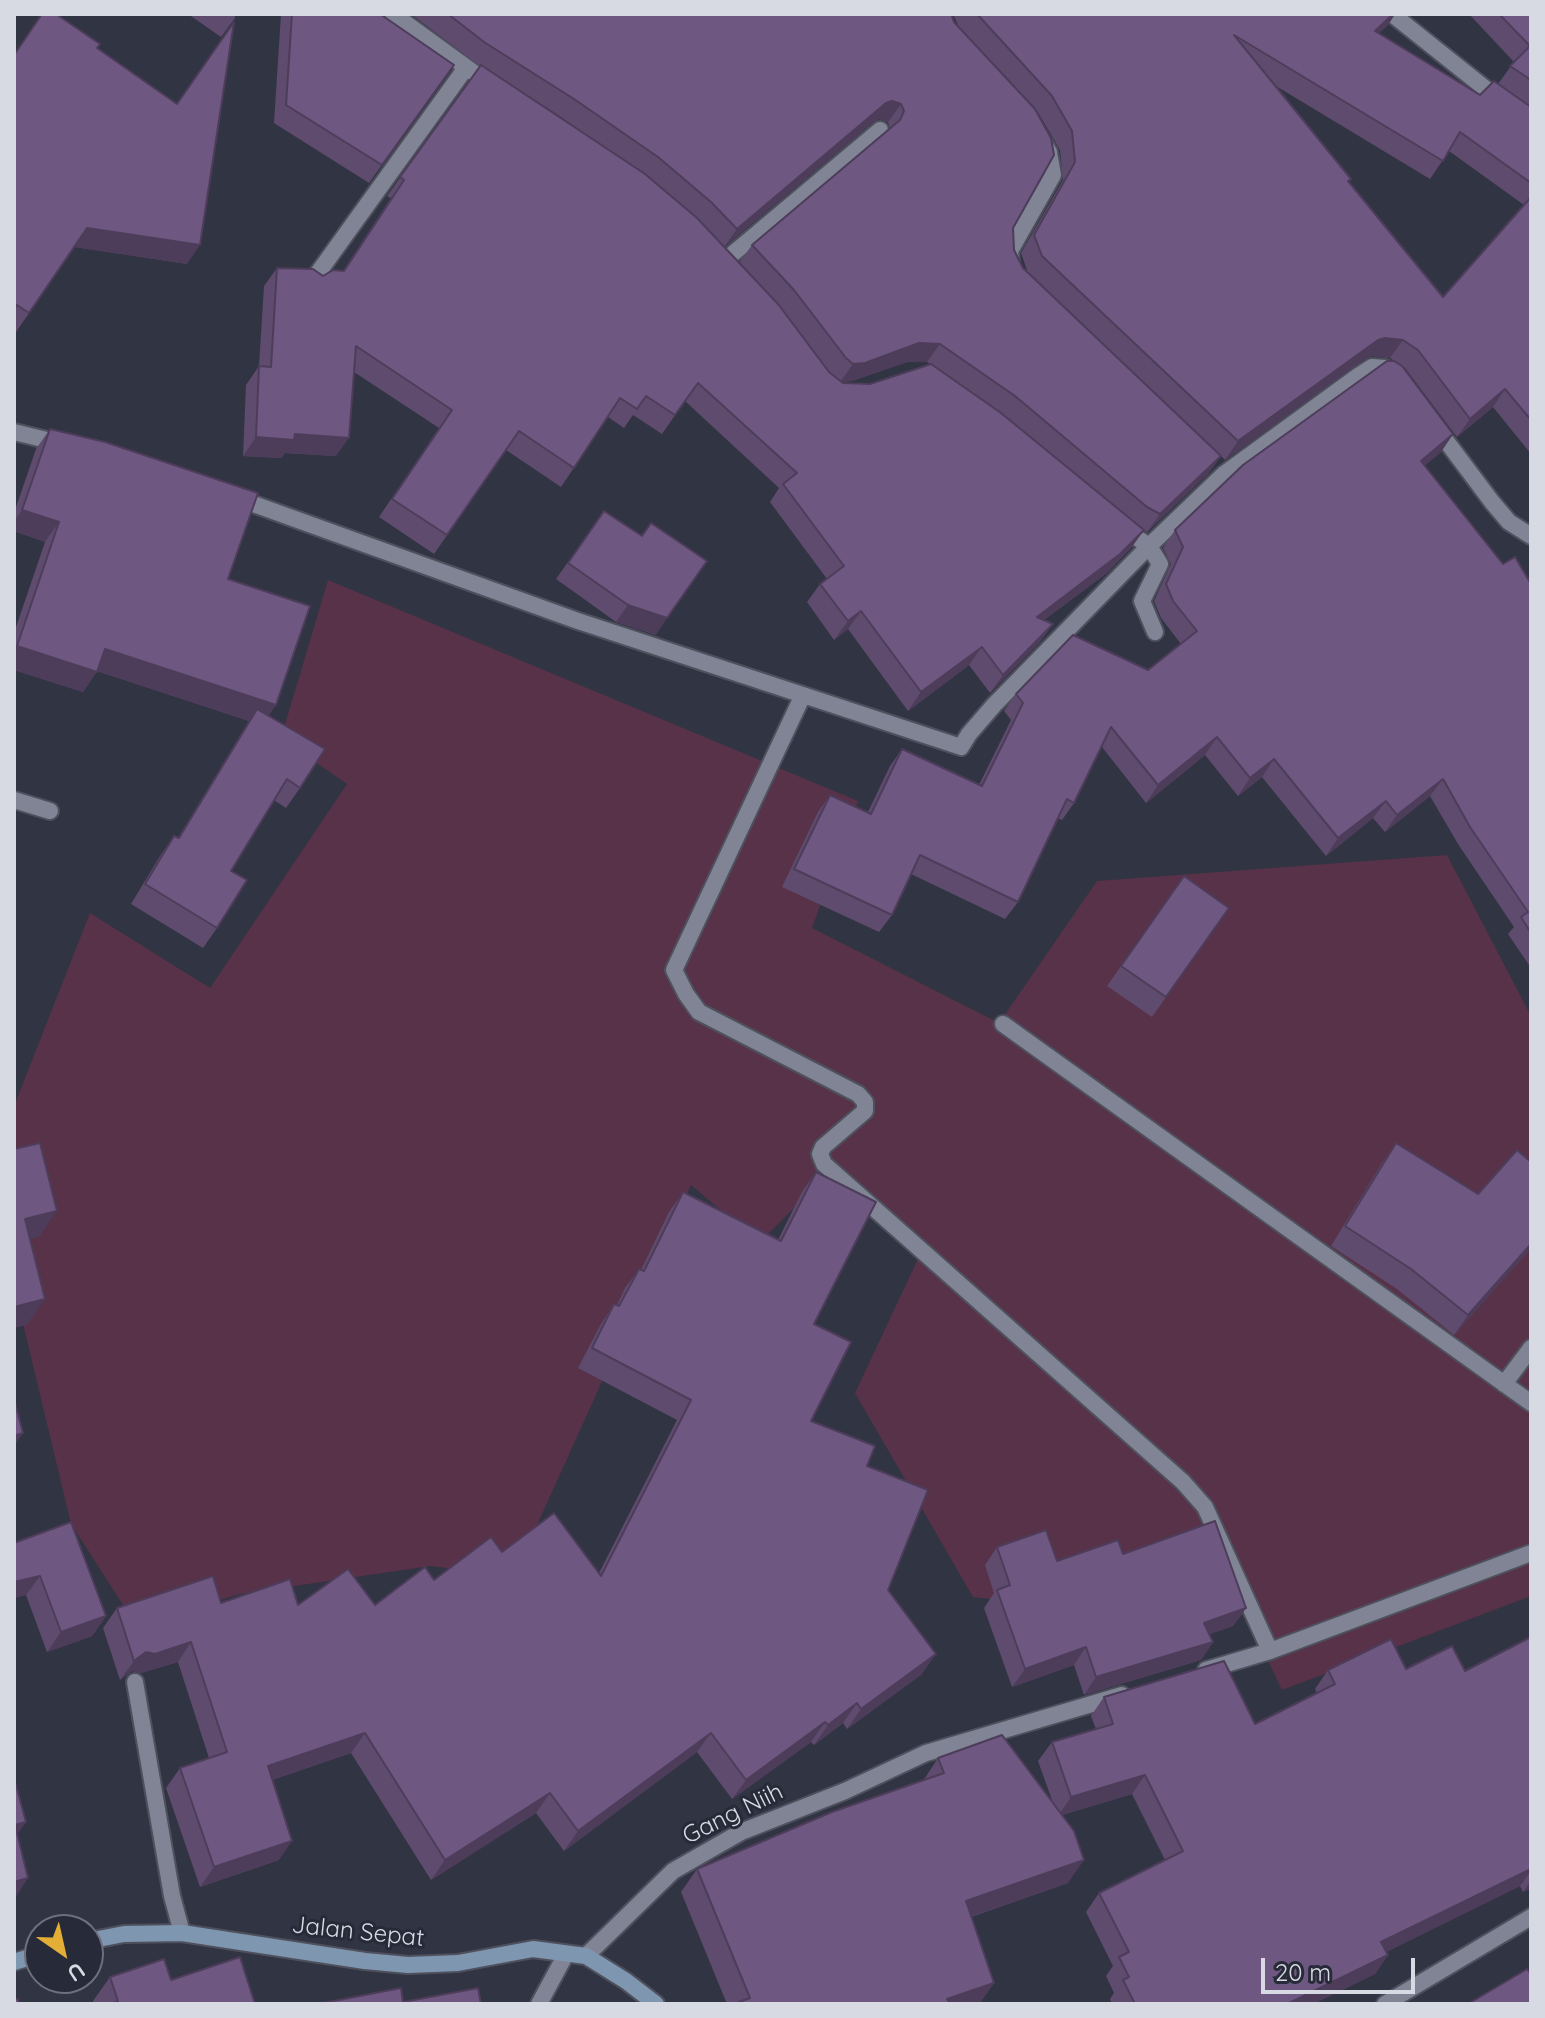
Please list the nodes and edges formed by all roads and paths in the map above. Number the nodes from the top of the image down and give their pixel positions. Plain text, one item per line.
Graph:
1 (393, 14) edge
2 (1392, 14) edge
3 (465, 69) junction
4 (505, 95) edge
5 (1531, 121) edge
6 (880, 130) edge
7 (1037, 132) edge
8 (722, 261) edge
9 (1020, 281) edge
10 (310, 284) edge
11 (1406, 388) edge
12 (1425, 413) edge
13 (14, 432) edge
14 (81, 448) edge
15 (214, 490) edge
16 (1104, 514) edge
17 (1531, 536) edge
18 (1149, 546) junction
19 (1155, 632) dead end
20 (803, 695) junction
21 (14, 800) edge
22 (50, 811) dead end
23 (1003, 1024) dead end
24 (1531, 1348) edge
25 (1504, 1384) junction
26 (1531, 1403) edge
27 (1531, 1553) edge
28 (1270, 1651) junction
29 (1195, 1673) edge
30 (135, 1682) edge
31 (1135, 1691) edge
32 (1531, 1917) edge
33 (182, 1933) junction
34 (104, 1938) edge
35 (566, 1954) junction
36 (586, 1956) junction
37 (539, 2004) edge
38 (656, 2004) edge
39 (1385, 2004) edge

1 - 3 street
2 - 5 street
3 - 4 street
3 - 10 street
6 - 8 street
7 - 9 street
11 - 18 street
12 - 17 street
13 - 14 street
15 - 20 street
16 - 18 street
18 - 19 street
18 - 20 street
20 - 28 street
21 - 22 street
23 - 25 street
24 - 25 street
25 - 26 street
27 - 28 street
28 - 29 street
30 - 33 street
31 - 36 street, Gang Niih
32 - 39 street
33 - 34 street, Jalan Sepat
33 - 35 street, Jalan Sepat
35 - 36 street, Jalan Sepat
35 - 37 street
36 - 38 street, Jalan Sepat

